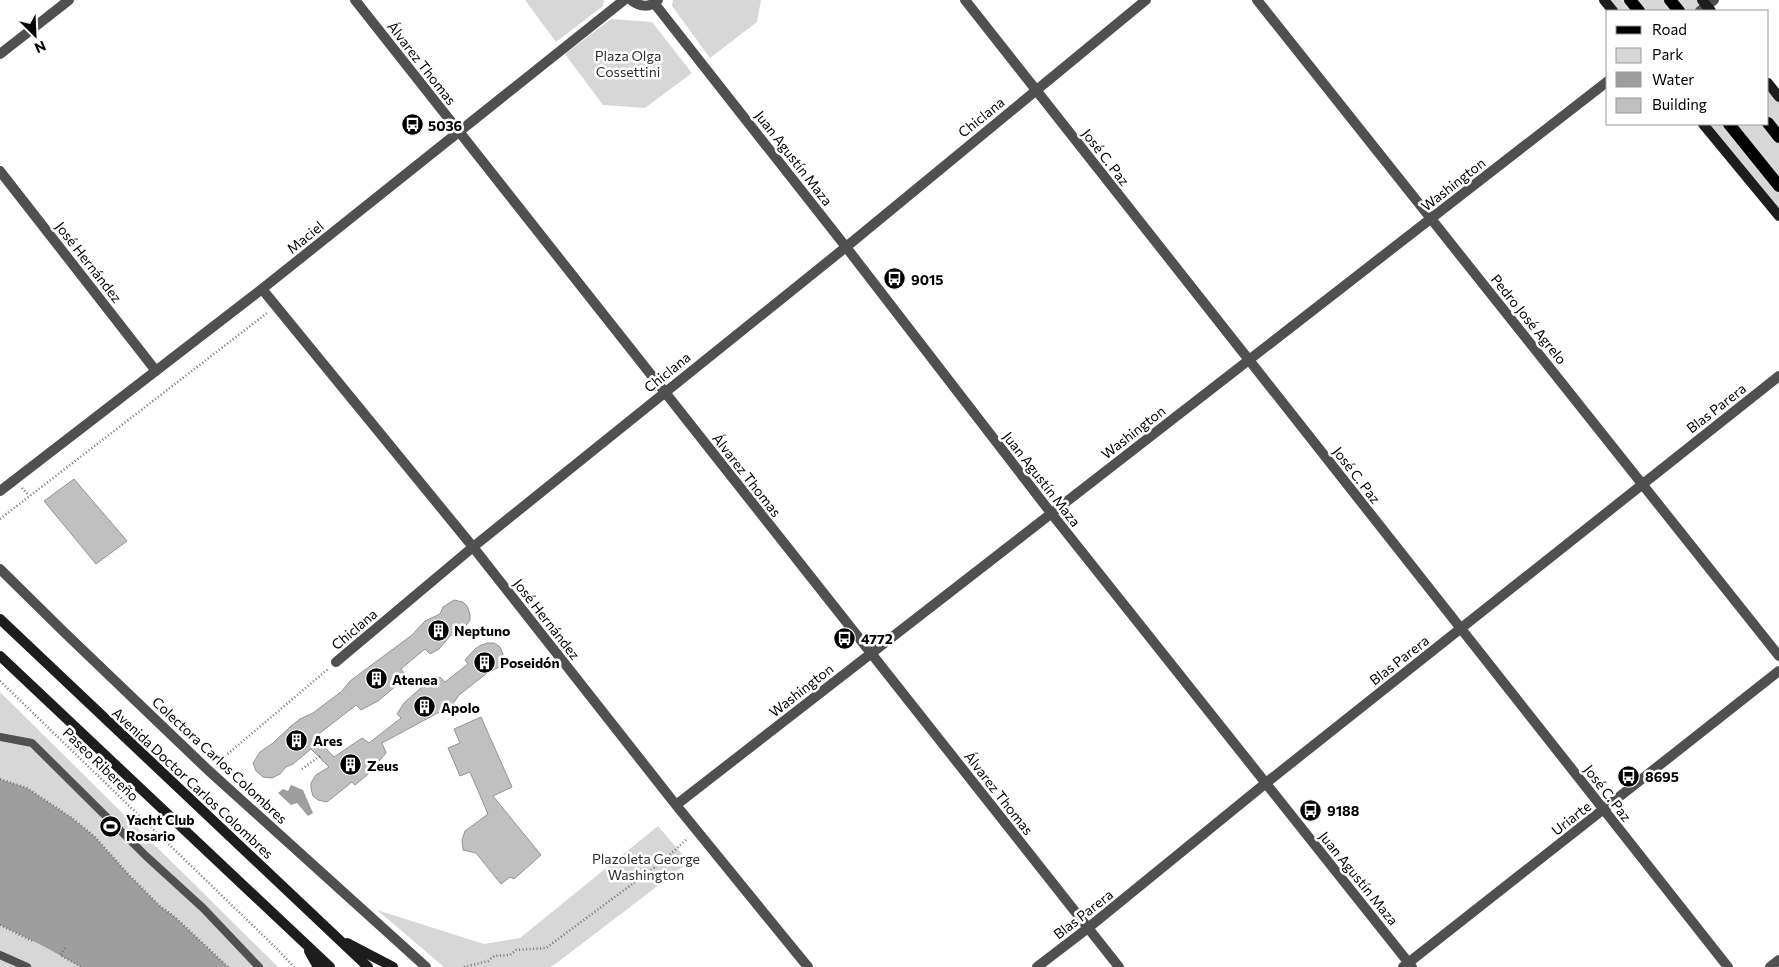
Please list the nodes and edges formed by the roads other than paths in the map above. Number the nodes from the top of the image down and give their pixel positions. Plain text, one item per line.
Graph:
1 (68, 0) edge
2 (355, 0) edge
3 (624, 0) edge
4 (631, 0) edge
5 (965, 0) edge
6 (1146, 0) edge
7 (1257, 0) edge
8 (1604, 0) edge
9 (1630, 0) edge
10 (1670, 0) edge
11 (656, 2) edge
12 (1612, 10) edge
13 (1638, 10) edge
14 (1678, 10) edge
15 (0, 54) edge
16 (1606, 83) edge
17 (1769, 84) edge
18 (1036, 90) junction
19 (1779, 97) edge
20 (1769, 124) edge
21 (1704, 125) edge
22 (1730, 125) edge
23 (458, 132) junction
24 (1779, 137) edge
25 (0, 171) edge
26 (1779, 186) edge
27 (1779, 216) edge
28 (1431, 218) junction
29 (846, 246) junction
30 (262, 289) junction
31 (1249, 360) junction
32 (156, 371) junction
33 (1779, 376) edge
34 (664, 392) junction
35 (1642, 484) junction
36 (0, 491) edge
37 (1051, 513) junction
38 (473, 548) junction
39 (0, 569) edge
40 (0, 619) edge
41 (1461, 629) junction
42 (870, 653) junction
43 (0, 656) edge
44 (1779, 656) edge
45 (336, 662) road end
46 (1779, 671) edge
47 (0, 737) edge
48 (1266, 783) junction
49 (676, 805) junction
50 (1604, 810) junction
51 (1088, 928) junction
52 (337, 938) junction
53 (304, 942) junction
54 (0, 955) edge
55 (1779, 960) edge
56 (1408, 965) edge
57 (27, 967) edge
58 (259, 967) edge
59 (318, 967) edge
60 (330, 967) edge
61 (368, 967) edge
62 (393, 967) edge
63 (426, 967) edge
64 (808, 967) edge
65 (1037, 967) edge
66 (1119, 967) edge
67 (1728, 967) edge
68 (1770, 967) edge

1 - 15 street
2 - 23 street, Álvarez Thomas
3 - 23 street, Maciel
4 - 11 street
5 - 18 street, José C. Paz
6 - 18 street, Chiclana
7 - 28 street, Pedro José Agrelo
8 - 12 main road
9 - 13 main road
10 - 14 main road
11 - 29 street, Juan Agustín Maza
16 - 28 street, Washington
17 - 19 main road
18 - 29 street, Chiclana
18 - 31 street, José C. Paz
20 - 24 main road
21 - 27 main road
22 - 26 main road
23 - 30 street, Maciel
23 - 34 street, Álvarez Thomas
25 - 32 street, José Hernández
28 - 31 street, Washington
28 - 35 street, Pedro José Agrelo
29 - 34 street, Chiclana
29 - 37 street, Juan Agustín Maza
30 - 32 street, Maciel
30 - 38 street, José Hernández
31 - 37 street, Washington
31 - 41 street, José C. Paz
32 - 36 street, Maciel
33 - 35 street, Blas Parera
34 - 38 street, Chiclana
34 - 42 street, Álvarez Thomas
35 - 41 street, Blas Parera
35 - 44 street, Pedro José Agrelo
37 - 42 street, Washington
37 - 48 street, Juan Agustín Maza
38 - 45 street, Chiclana
38 - 49 street, José Hernández
39 - 63 street, Colectora Carlos Colombres
40 - 52 main road, Avenida Doctor Carlos Colombres
41 - 48 street, Blas Parera
41 - 50 street, José C. Paz
42 - 49 street, Washington
42 - 51 street, Álvarez Thomas
43 - 53 main road
46 - 50 street, Uriarte
47 - 58 lane
48 - 51 street, Blas Parera
48 - 56 street, Juan Agustín Maza
49 - 64 street, José Hernández
50 - 56 street, Uriarte
50 - 67 street, José C. Paz
51 - 65 street, Blas Parera
51 - 66 street, Álvarez Thomas
52 - 61 main road, Avenida Doctor Carlos Colombres
52 - 62 main road
53 - 59 main road
53 - 60 main road
54 - 57 lane
55 - 68 street

